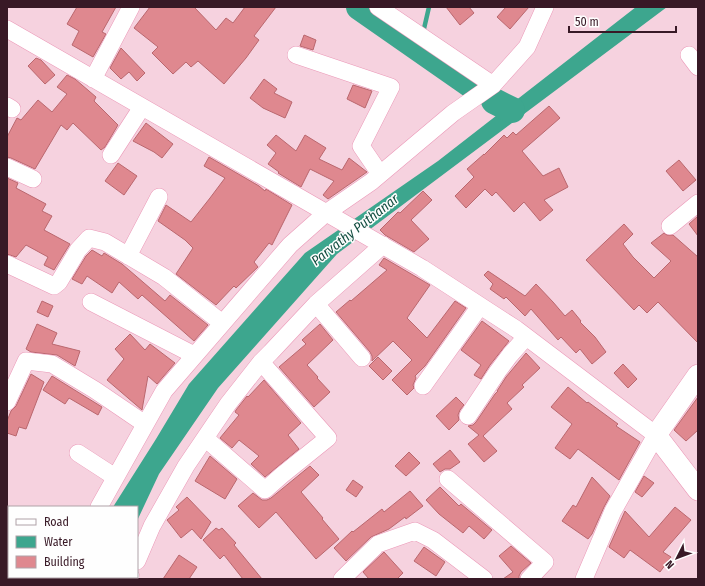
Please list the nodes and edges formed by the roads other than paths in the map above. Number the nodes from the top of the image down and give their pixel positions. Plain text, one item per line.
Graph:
1 (131, 7) edge
2 (378, 7) edge
3 (545, 7) edge
4 (7, 29) edge
5 (296, 54) dead end
6 (93, 79) junction
7 (493, 85) junction
8 (142, 107) junction
9 (111, 155) dead end
10 (7, 167) edge
11 (380, 174) junction
12 (33, 179) dead end
13 (159, 197) dead end
14 (698, 203) edge
15 (331, 216) junction
16 (670, 226) dead end
17 (383, 245) junction
18 (128, 256) junction
19 (7, 264) edge
20 (91, 302) dead end
21 (316, 304) junction
22 (480, 306) junction
23 (222, 323) junction
24 (526, 337) junction
25 (194, 355) junction
26 (362, 358) dead end
27 (261, 362) junction
28 (698, 375) edge
29 (423, 386) dead end
30 (7, 402) edge
31 (468, 416) dead end
32 (145, 424) junction
33 (656, 435) junction
34 (205, 438) junction
35 (78, 453) dead end
36 (115, 477) junction
37 (448, 479) dead end
38 (698, 490) edge
39 (99, 506) edge
40 (138, 559) edge
41 (342, 579) edge
42 (484, 579) edge
43 (529, 579) edge
44 (584, 579) edge

1 - 6 street
2 - 7 street
3 - 7 street
4 - 6 street
5 - 11 street
6 - 8 street
7 - 11 street
8 - 9 street
8 - 15 street
10 - 12 street
11 - 15 street
13 - 18 street
14 - 16 street
15 - 17 street
15 - 23 street
17 - 21 street
17 - 22 street
18 - 19 street
18 - 23 street
20 - 25 street
21 - 26 street
21 - 27 street
22 - 24 street
22 - 29 street
23 - 25 street
24 - 31 street
24 - 33 street
25 - 32 street
27 - 34 street
27 - 34 street
28 - 33 street
30 - 32 street
32 - 36 street
33 - 38 street
33 - 44 street
34 - 40 street
35 - 36 street
36 - 39 street
37 - 43 street
41 - 42 street

